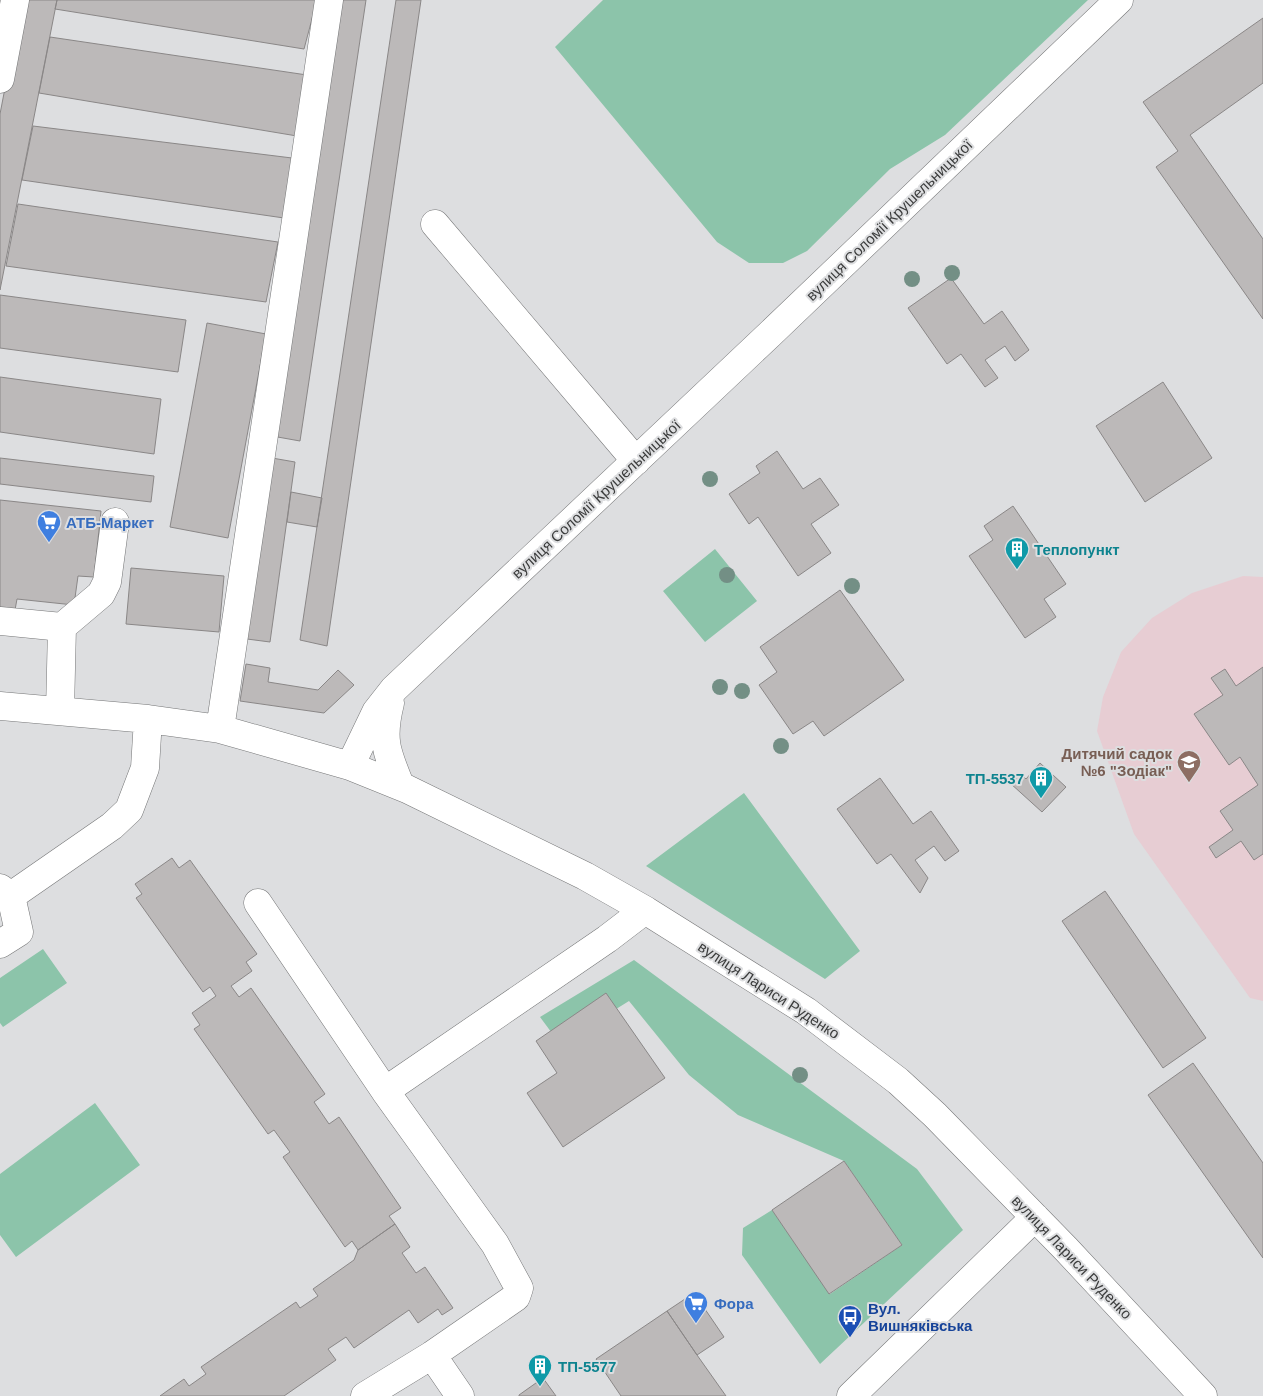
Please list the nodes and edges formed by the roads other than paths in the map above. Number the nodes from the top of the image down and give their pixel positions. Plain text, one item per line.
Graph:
1 (15, 0) edge
2 (329, 0) edge
3 (1119, 0) edge
4 (0, 79) edge
5 (435, 224) dead end
6 (636, 461) junction
7 (115, 522) dead end
8 (0, 621) edge
9 (62, 628) junction
10 (394, 689) junction
11 (0, 706) edge
12 (60, 711) junction
13 (148, 719) junction
14 (220, 729) junction
15 (350, 766) junction
16 (400, 785) junction
17 (6, 892) edge
18 (258, 903) dead end
19 (644, 910) junction
20 (0, 944) edge
21 (385, 1091) junction
22 (1035, 1216) junction
23 (432, 1356) junction
24 (365, 1396) edge
25 (460, 1396) edge
26 (851, 1396) edge
27 (1203, 1396) edge

1 - 4 street
2 - 14 street
3 - 6 street, вулиця Соломії Крушельницької
5 - 6 street
6 - 10 street, вулиця Соломії Крушельницької
7 - 9 street
8 - 9 street
9 - 12 street
10 - 15 street, вулиця Соломії Крушельницької
10 - 16 street
11 - 12 street
12 - 13 street
13 - 14 street
13 - 17 street
14 - 15 street
15 - 16 street, вулиця Лариси Руденко
16 - 19 street, вулиця Лариси Руденко
17 - 20 street
18 - 21 street
19 - 21 street
19 - 22 street, вулиця Лариси Руденко
21 - 23 street
22 - 26 street
22 - 27 street, вулиця Лариси Руденко
23 - 24 street
23 - 25 street

